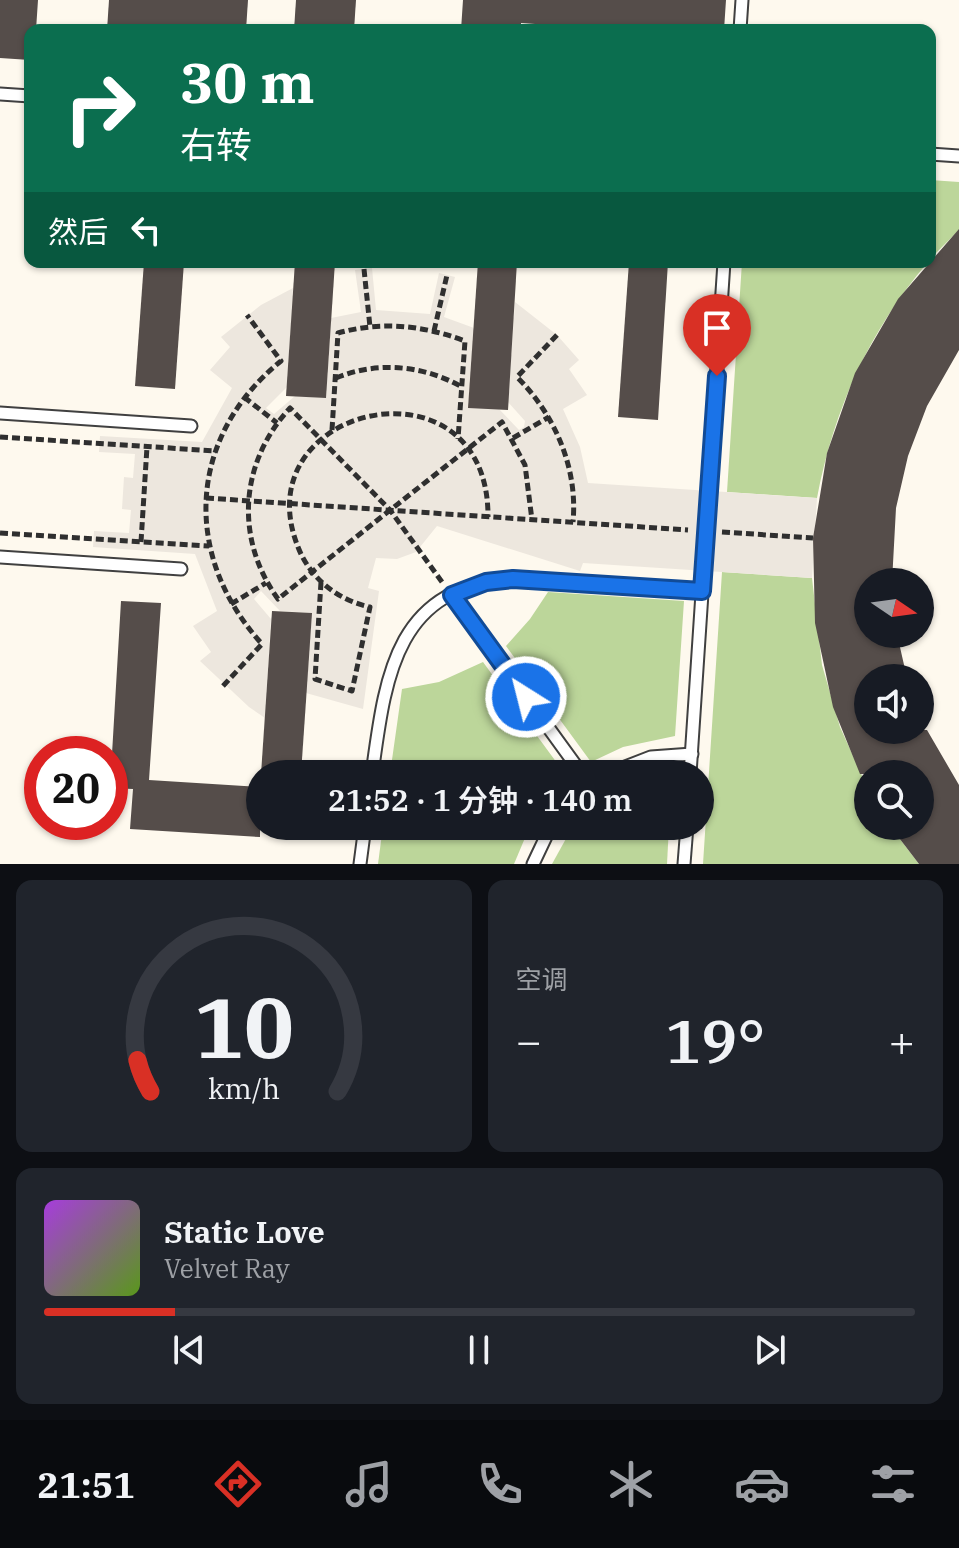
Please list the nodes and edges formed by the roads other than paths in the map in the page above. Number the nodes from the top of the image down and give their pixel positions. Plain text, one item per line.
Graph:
1 (742, 0) edge
2 (740, 24) edge
3 (0, 94) edge
4 (24, 96) edge
5 (936, 154) edge
6 (959, 156) edge
7 (724, 268) edge
8 (0, 413) edge
9 (191, 426) dead end
10 (0, 557) edge
11 (181, 569) dead end
12 (702, 591) junction
13 (452, 595) junction
14 (692, 754) junction
15 (374, 760) edge
16 (572, 760) edge
17 (643, 760) edge
18 (691, 760) edge
19 (363, 840) edge
20 (544, 840) edge
21 (686, 840) edge
22 (360, 864) edge
23 (533, 864) edge
24 (684, 864) edge

1 - 2 lane
3 - 4 lane
5 - 6 lane
7 - 12 lane
8 - 9 lane
10 - 11 lane
12 - 13 lane
12 - 14 lane
13 - 15 lane
13 - 16 lane
14 - 17 lane
14 - 18 lane
19 - 22 lane
20 - 23 lane
21 - 24 lane

